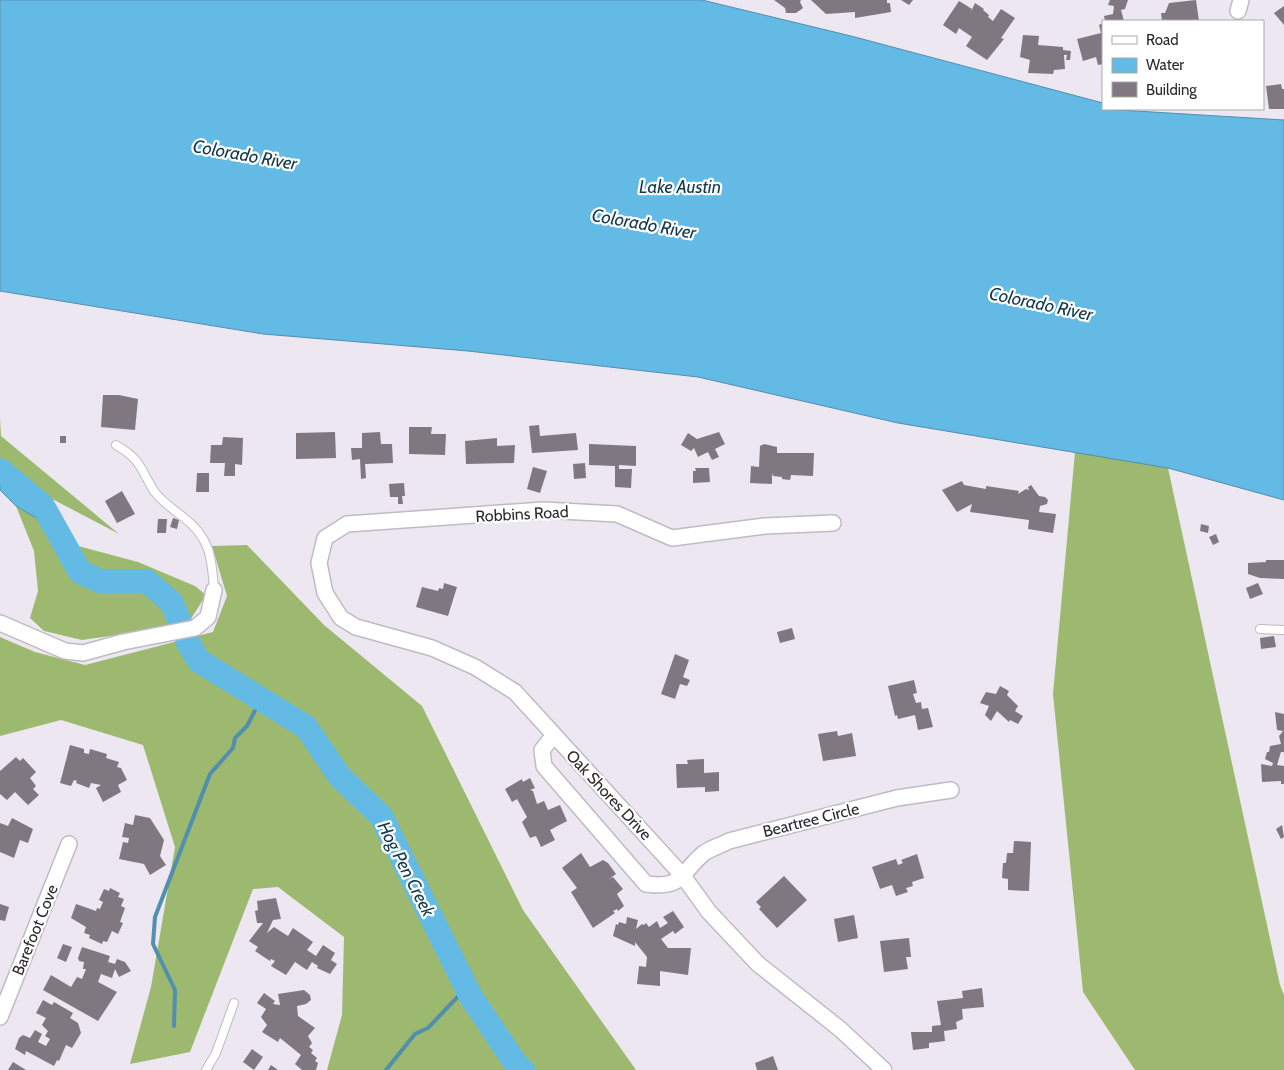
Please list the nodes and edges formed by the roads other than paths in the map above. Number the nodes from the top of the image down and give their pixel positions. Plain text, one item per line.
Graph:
1 (116, 446) dead end
2 (833, 523) dead end
3 (319, 563) joint
4 (214, 590) joint
5 (0, 623) edge
6 (1260, 629) dead end
7 (1284, 630) edge
8 (554, 735) junction
9 (951, 790) dead end
10 (69, 844) dead end
11 (683, 876) junction
12 (234, 1003) dead end
13 (0, 1017) edge
14 (206, 1070) edge
15 (884, 1070) edge

1 - 4 lane
2 - 3 street, Robbins Road
3 - 8 street, Oak Shores Drive
4 - 5 street
6 - 7 lane
8 - 11 street, Oak Shores Drive
8 - 11 street
9 - 11 street, Beartree Circle
10 - 13 street, Barefoot Cove
11 - 15 street, Oak Shores Drive
12 - 14 lane

